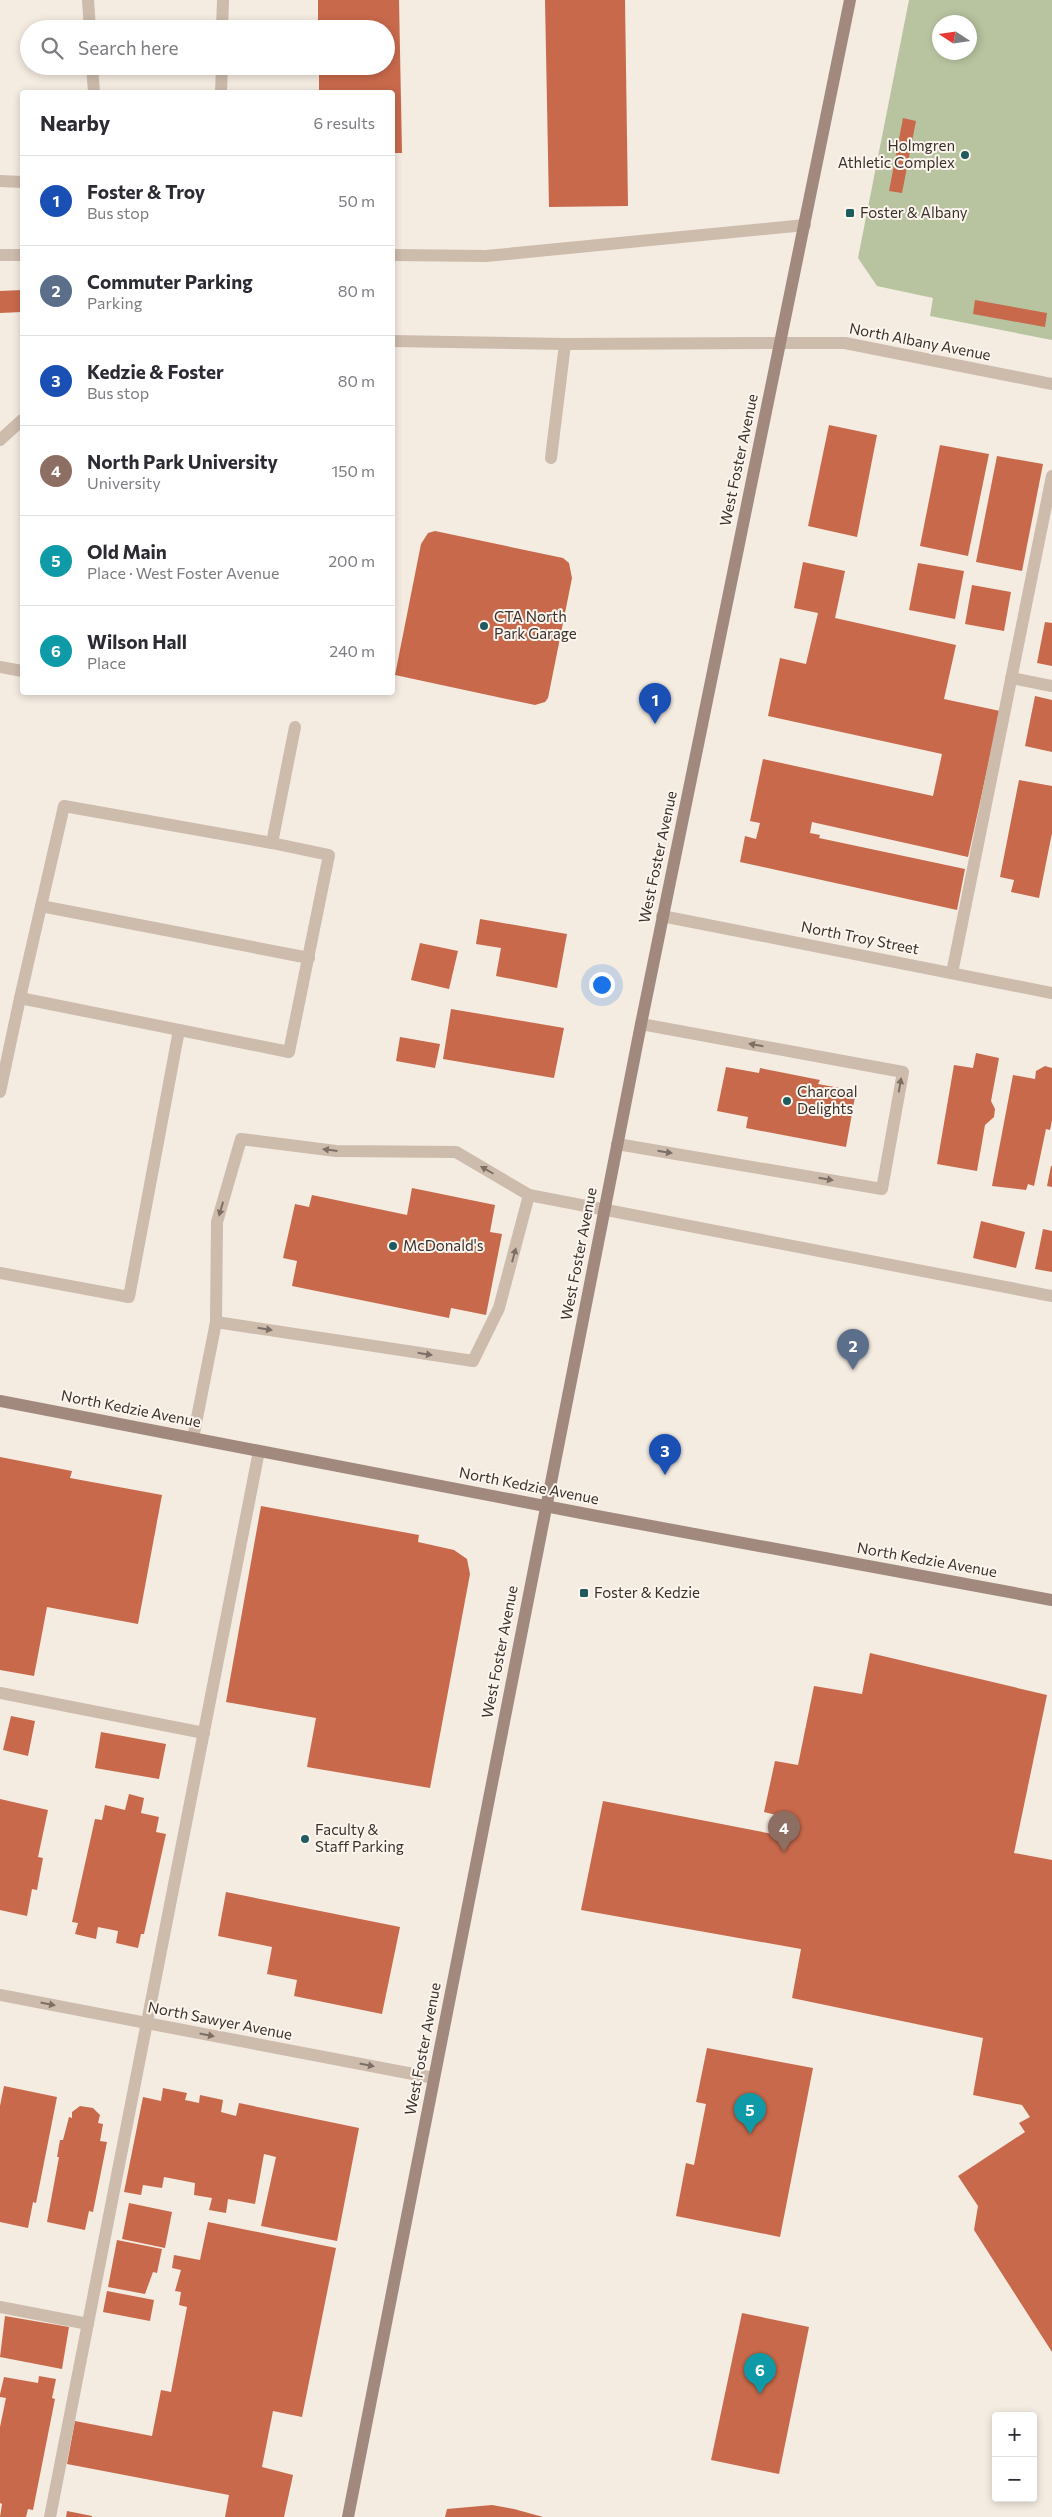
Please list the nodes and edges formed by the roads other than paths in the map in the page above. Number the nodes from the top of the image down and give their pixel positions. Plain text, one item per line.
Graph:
1 (88, 0) edge
2 (223, 0) edge
3 (850, 0) edge
4 (89, 20) edge
5 (222, 20) edge
6 (93, 75) edge
7 (222, 75) edge
8 (94, 90) edge
9 (221, 90) edge
10 (0, 181) edge
11 (20, 182) edge
12 (805, 225) junction
13 (0, 255) edge
14 (20, 255) edge
15 (395, 256) edge
16 (395, 341) edge
17 (780, 343) junction
18 (565, 344) junction
19 (1052, 384) edge
20 (20, 422) edge
21 (0, 440) edge
22 (551, 458) dead end
23 (1052, 476) edge
24 (0, 667) edge
25 (20, 672) edge
26 (1011, 678) junction
27 (1052, 686) edge
28 (295, 727) dead end
29 (272, 843) junction
30 (41, 906) junction
31 (662, 916) junction
32 (309, 958) junction
33 (952, 973) junction
34 (1052, 993) edge
35 (20, 998) junction
36 (641, 1024) junction
37 (179, 1030) junction
38 (0, 1092) edge
39 (617, 1144) junction
40 (530, 1195) junction
41 (604, 1208) junction
42 (0, 1273) edge
43 (1052, 1296) edge
44 (216, 1322) junction
45 (0, 1401) edge
46 (193, 1438) junction
47 (259, 1451) junction
48 (546, 1506) junction
49 (1052, 1600) edge
50 (0, 1693) edge
51 (204, 1733) junction
52 (0, 1995) edge
53 (147, 2024) junction
54 (434, 2078) junction
55 (0, 2307) edge
56 (88, 2324) junction
57 (50, 2517) edge
58 (348, 2517) edge

1 - 4 street
2 - 5 street
3 - 12 main road, West Foster Avenue
6 - 8 street
7 - 9 street
10 - 11 street
12 - 15 street
12 - 17 main road, West Foster Avenue
13 - 14 street
16 - 18 street, North Albany Avenue
17 - 18 street, North Albany Avenue
17 - 19 street, North Albany Avenue
17 - 31 main road, West Foster Avenue
18 - 22 street
20 - 21 street
23 - 26 street
24 - 25 street
26 - 27 street
26 - 33 street
28 - 29 street
29 - 30 street
29 - 32 street
30 - 32 street
30 - 35 street
31 - 33 street, North Troy Street
31 - 36 main road, West Foster Avenue
32 - 37 street
33 - 34 street, North Troy Street
35 - 37 street
35 - 38 street
36 - 39 main road, West Foster Avenue
39 -> 36 street
37 - 42 street
39 - 41 main road, West Foster Avenue
40 - 41 street
44 -> 40 street
40 -> 44 street
41 - 43 street
41 - 48 main road, West Foster Avenue
44 - 46 street
45 - 46 main road, North Kedzie Avenue
46 - 47 main road, North Kedzie Avenue
47 - 48 main road, North Kedzie Avenue
47 - 51 street
48 - 49 main road, North Kedzie Avenue
48 - 54 main road, West Foster Avenue
50 - 51 street
51 - 53 street
52 -> 53 street, North Sawyer Avenue
53 -> 54 street, North Sawyer Avenue
53 - 56 street
54 - 58 main road, West Foster Avenue
55 - 56 street
56 - 57 street

